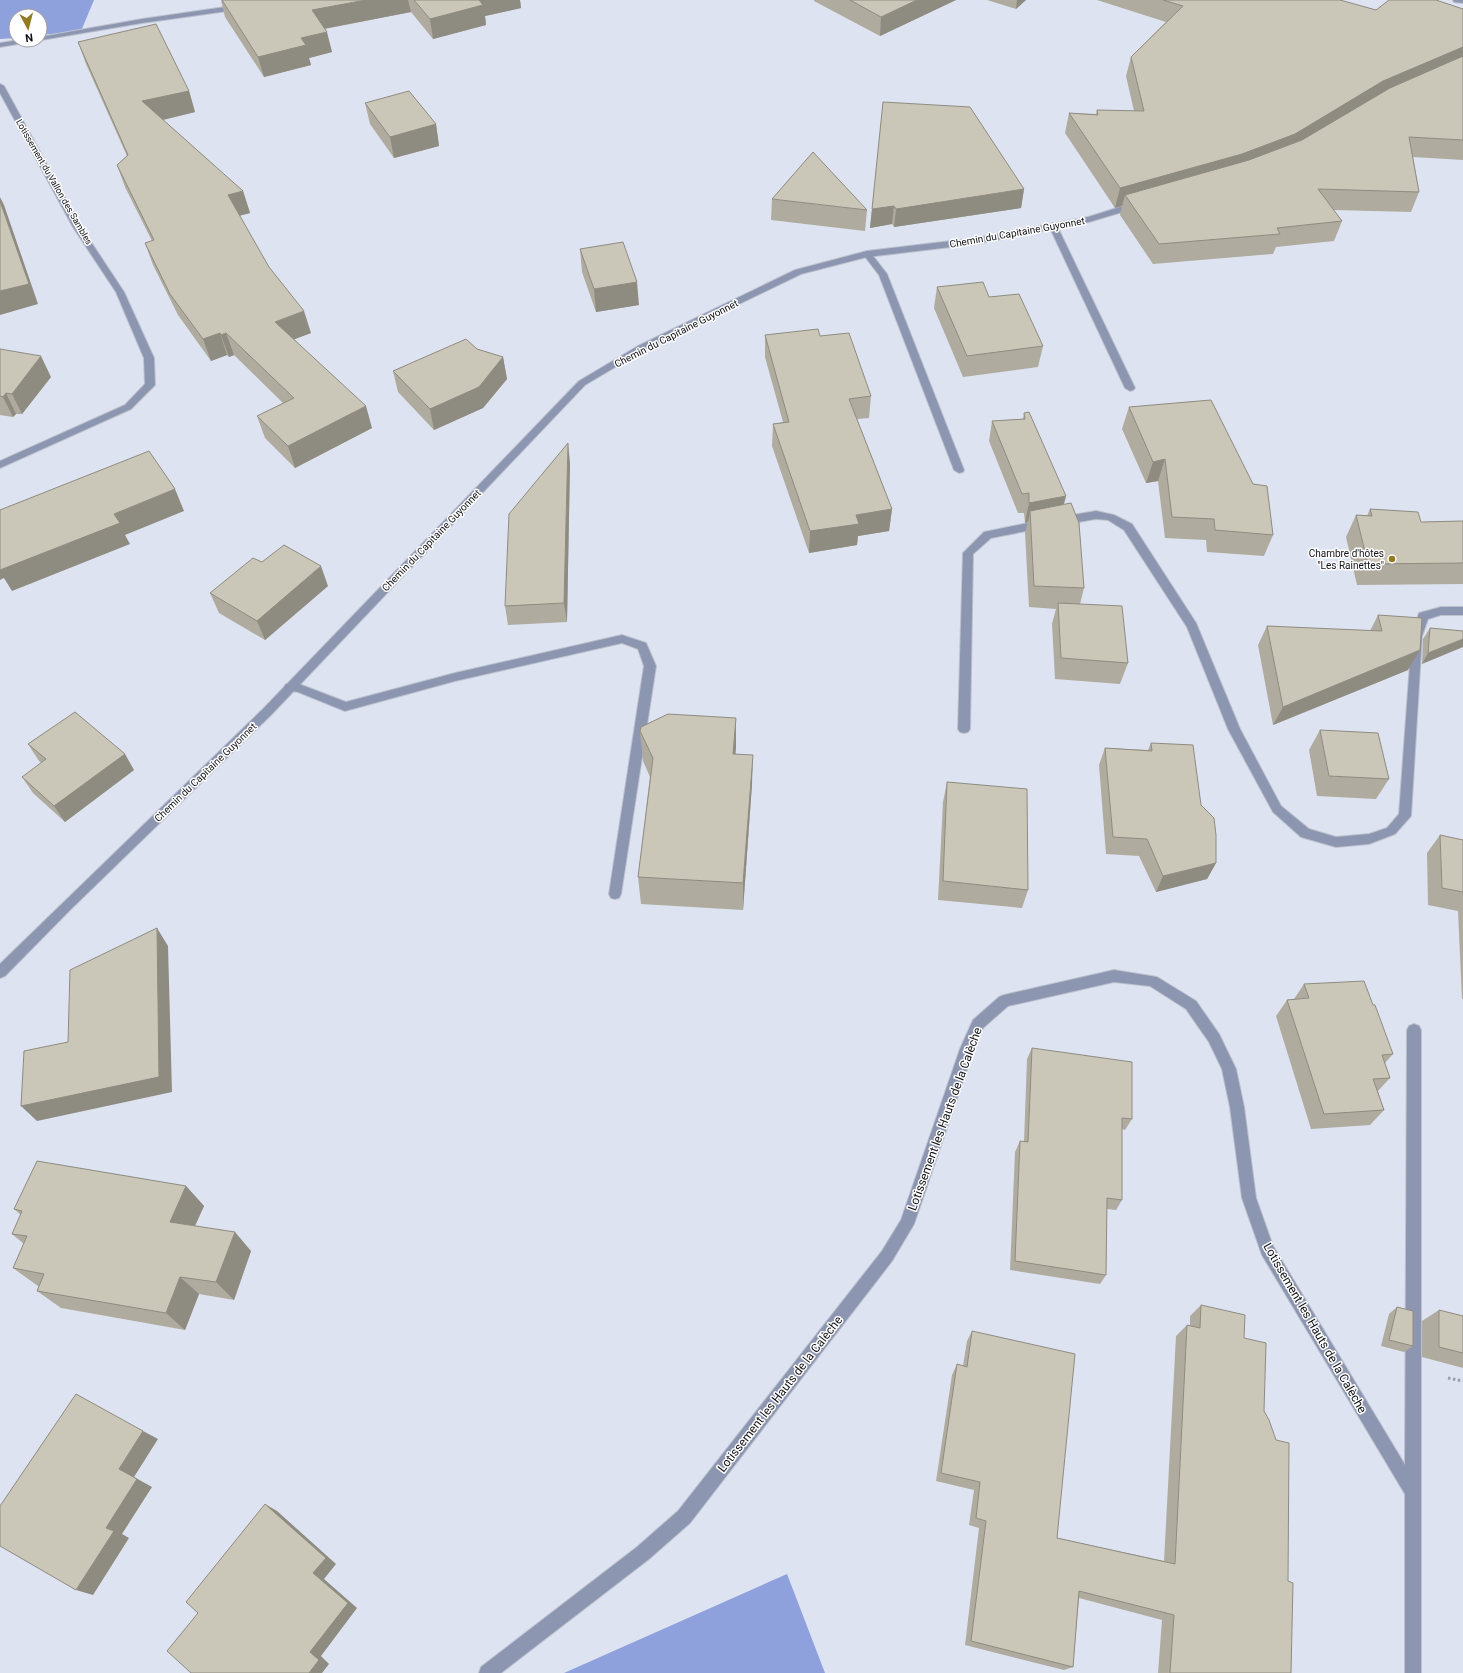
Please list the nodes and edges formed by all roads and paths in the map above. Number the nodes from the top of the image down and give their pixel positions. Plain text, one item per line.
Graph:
1 (1457, 0) edge
2 (1463, 1) edge
3 (248, 6) edge
4 (48, 38) edge
5 (0, 86) edge
6 (1149, 202) edge
7 (1053, 226) junction
8 (867, 254) junction
9 (1130, 388) dead end
10 (0, 465) edge
11 (959, 470) dead end
12 (1463, 611) edge
13 (290, 687) junction
14 (964, 729) dead end
15 (615, 894) dead end
16 (0, 972) edge
17 (1414, 1030) dead end
18 (1413, 1492) junction
19 (487, 1673) edge
20 (1413, 1673) edge

1 - 2 street
3 - 4 street
5 - 10 street, Lotissement du Vallon des Sambles
6 - 7 street, Chemin du Capitaine Guyonnet
7 - 8 street, Chemin du Capitaine Guyonnet
7 - 9 street
8 - 11 street
8 - 13 street, Chemin du Capitaine Guyonnet
12 - 14 street
13 - 15 street
13 - 16 street, Chemin du Capitaine Guyonnet
17 - 18 street
18 - 19 street, Lotissement les Hauts de la Calèche
18 - 20 street

